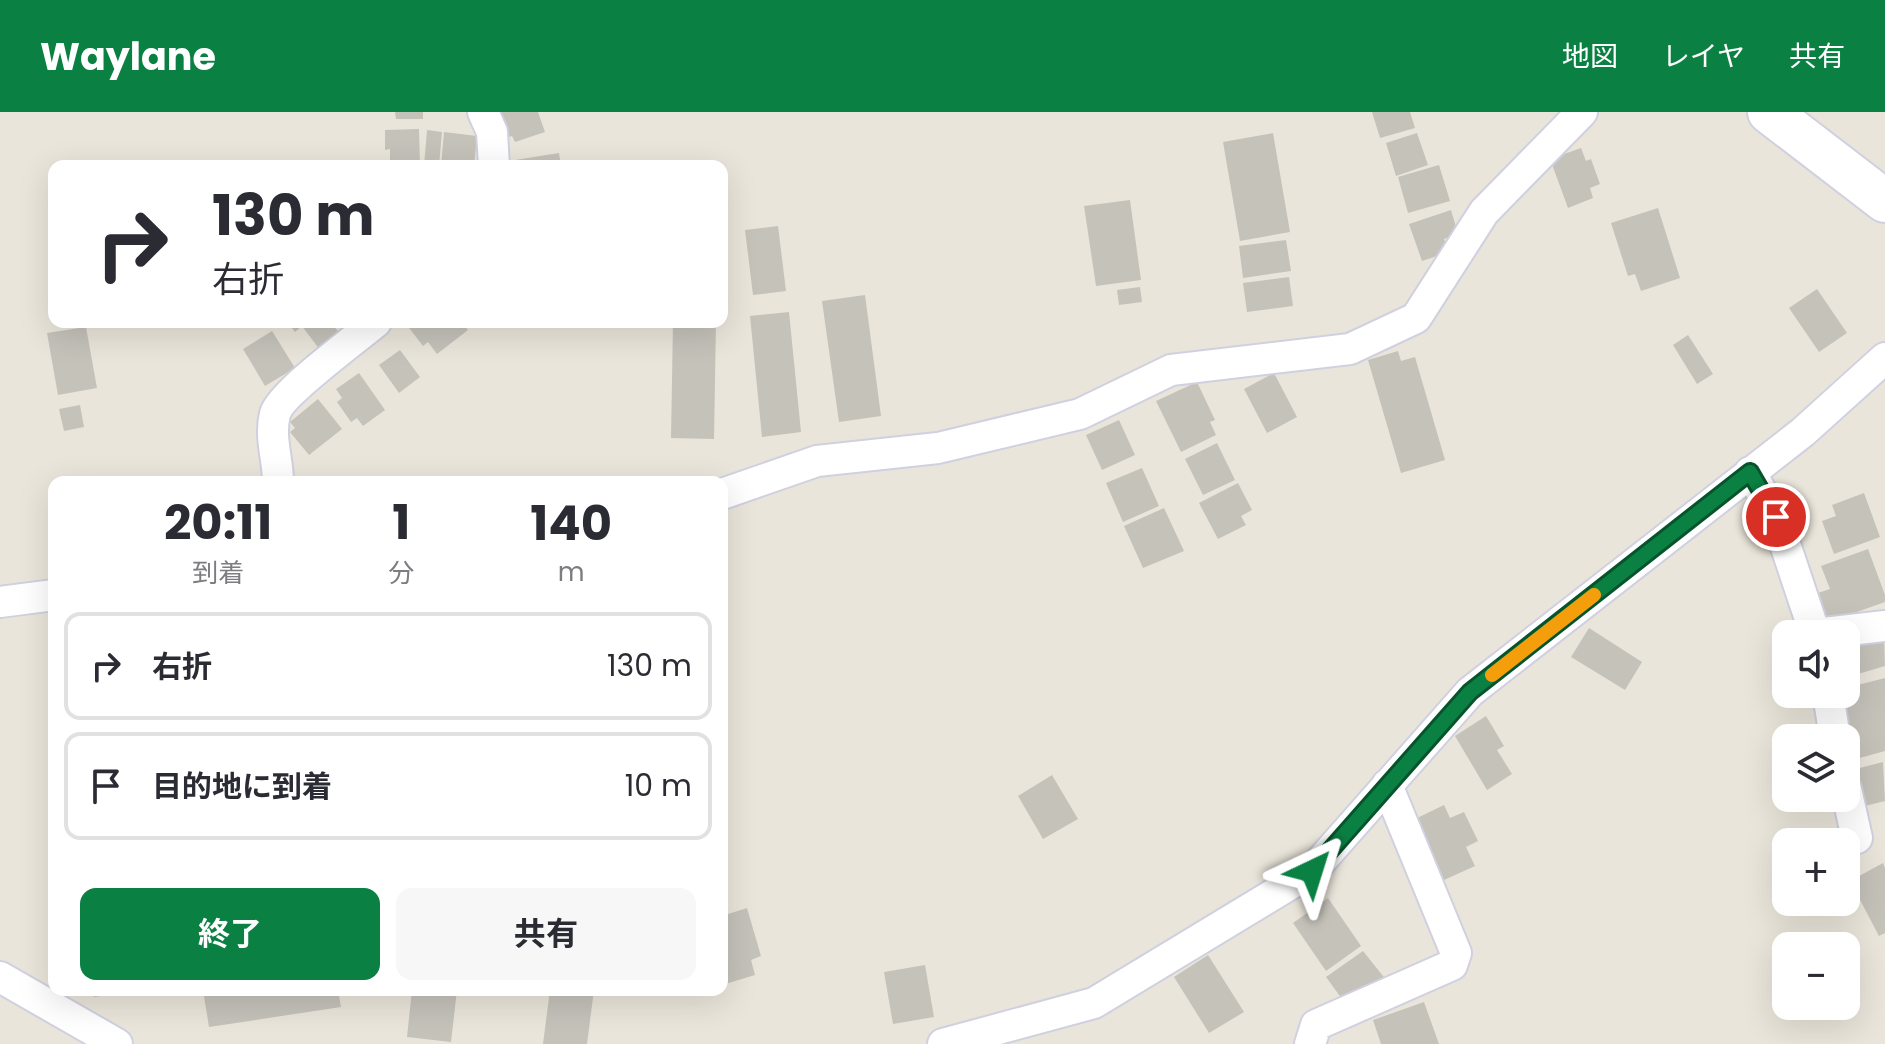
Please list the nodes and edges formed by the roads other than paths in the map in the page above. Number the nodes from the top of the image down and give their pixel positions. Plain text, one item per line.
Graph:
1 (483, 112) edge
2 (1582, 112) edge
3 (1769, 112) edge
4 (494, 160) edge
5 (1885, 201) edge
6 (369, 328) edge
7 (1885, 358) edge
8 (1750, 472) junction
9 (278, 476) edge
10 (728, 492) edge
11 (48, 596) edge
12 (0, 602) edge
13 (1810, 620) edge
14 (1885, 626) edge
15 (1860, 629) edge
16 (1387, 785) junction
17 (0, 977) edge
18 (117, 1044) edge
19 (943, 1044) edge
20 (1310, 1044) edge

1 - 4 street
2 - 10 street
3 - 5 main road
6 - 9 street
7 - 8 street
8 - 13 street
8 - 16 street
11 - 12 street
14 - 15 street
16 - 19 street
16 - 20 street
17 - 18 street

